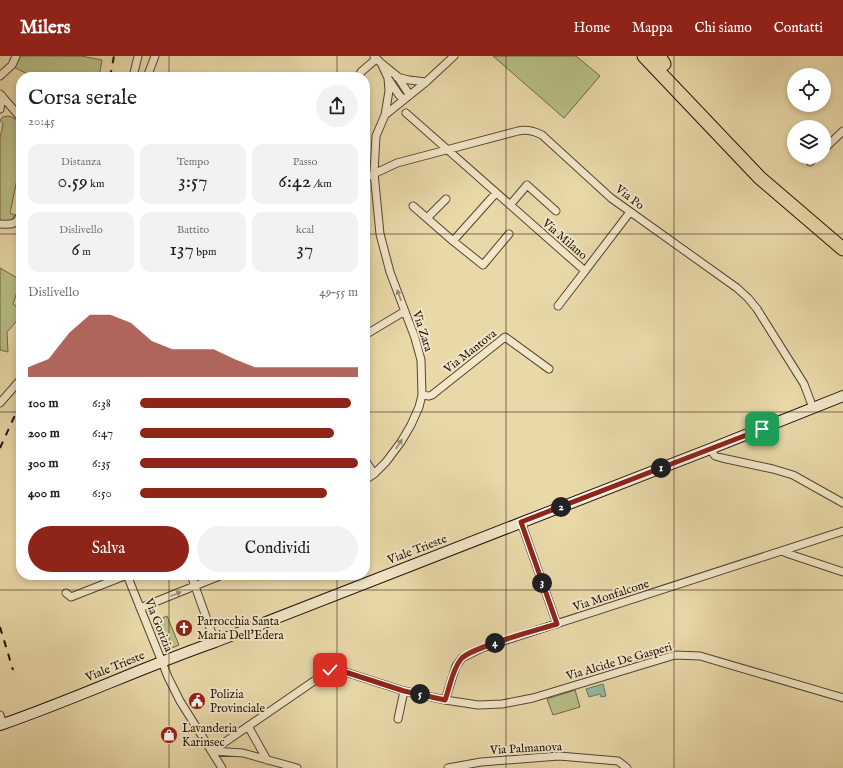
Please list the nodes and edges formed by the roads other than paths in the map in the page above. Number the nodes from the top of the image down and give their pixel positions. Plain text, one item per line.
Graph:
1 (16, 56) edge
2 (138, 56) edge
3 (154, 56) edge
4 (454, 56) edge
5 (636, 56) edge
6 (644, 56) edge
7 (377, 59) edge
8 (660, 62) edge
9 (134, 72) edge
10 (149, 72) edge
11 (361, 72) edge
12 (0, 76) edge
13 (397, 76) junction
14 (388, 78) junction
15 (426, 82) junction
16 (409, 94) junction
17 (1, 95) edge
18 (403, 99) junction
19 (0, 109) edge
20 (16, 112) edge
21 (406, 113) dead end
22 (385, 115) junction
23 (843, 131) edge
24 (831, 142) edge
25 (447, 150) junction
26 (374, 173) junction
27 (370, 175) edge
28 (496, 193) junction
29 (446, 199) dead end
30 (510, 205) junction
31 (413, 206) dead end
32 (556, 211) dead end
33 (630, 212) junction
34 (427, 218) junction
35 (16, 222) edge
36 (0, 224) edge
37 (509, 234) dead end
38 (843, 237) edge
39 (453, 240) junction
40 (843, 249) edge
41 (585, 271) junction
42 (558, 306) dead end
43 (405, 311) junction
44 (370, 332) edge
45 (549, 370) dead end
46 (16, 385) edge
47 (422, 395) junction
48 (843, 396) edge
49 (0, 403) edge
50 (813, 408) junction
51 (710, 449) junction
52 (370, 468) edge
53 (374, 474) junction
54 (370, 477) edge
55 (843, 503) edge
56 (521, 522) junction
57 (843, 531) edge
58 (782, 551) junction
59 (843, 572) edge
60 (114, 580) edge
61 (129, 580) edge
62 (193, 580) edge
63 (210, 580) edge
64 (195, 586) junction
65 (66, 593) dead end
66 (140, 608) junction
67 (557, 624) junction
68 (215, 642) junction
69 (162, 661) junction
70 (404, 691) junction
71 (843, 698) edge
72 (445, 700) junction
73 (398, 719) dead end
74 (1, 721) edge
75 (248, 726) junction
76 (259, 746) junction
77 (212, 751) junction
78 (242, 753) junction
79 (267, 760) junction
80 (222, 768) edge
81 (297, 768) edge
82 (448, 768) edge
83 (627, 768) edge

1 - 12 street
2 - 9 street
3 - 10 street
4 - 15 street
5 - 8 highway
6 - 8 highway
7 - 11 street
7 - 13 street
7 - 14 street
8 - 38 highway
8 - 40 highway
13 - 15 street
13 - 16 street
14 - 18 street
14 - 22 street
15 - 16 street
16 - 18 street
17 - 19 street
17 - 20 street
18 - 22 street
21 - 25 street, Via Milano
22 - 26 street, Via Zara
23 - 24 street
25 - 26 street, Via Po
25 - 28 street, Via Milano
25 - 33 street, Via Po
26 - 27 street, Via Po
43 -> 26 street, Via Zara
28 - 30 street, Via Milano
28 - 39 street
29 - 34 street
30 - 32 street, Via Milano
30 - 41 street, Via Milano
31 - 34 street
33 - 41 street, Via Milano
33 - 50 street, Via Po
34 - 39 street
35 - 36 street
37 - 39 street
41 - 42 street
43 - 44 street
43 - 47 street, Via Zara
45 - 47 street, Via Mantova
46 - 49 street
53 -> 47 street, Via Zara
48 - 50 main road, Viale Trieste
50 - 51 main road, Viale Trieste
51 - 55 street
51 - 56 main road, Viale Trieste
52 - 53 street
53 - 54 street, Via Zara
56 - 67 street
56 - 68 main road, Viale Trieste
57 - 58 street, Via Monfalcone
58 - 59 street
58 - 67 street, Via Monfalcone
60 - 65 street
61 - 66 street, Via Gorizia
62 - 64 street
63 - 64 street
66 -> 64 street
64 - 68 street
66 - 69 street, Via Gorizia
67 - 72 street, Via Monfalcone
68 - 69 main road, Viale Trieste
69 - 74 main road, Viale Trieste
69 - 77 street, Via Gorizia
70 - 72 street
70 - 73 street
70 - 75 street
71 - 72 street, Via Alcide De Gasperi
75 - 76 street
75 - 77 street
76 - 78 street
76 - 79 street
77 - 78 street
77 - 80 street, Via Gorizia
78 - 79 street
79 - 81 street
82 - 83 street, Via Palmanova

